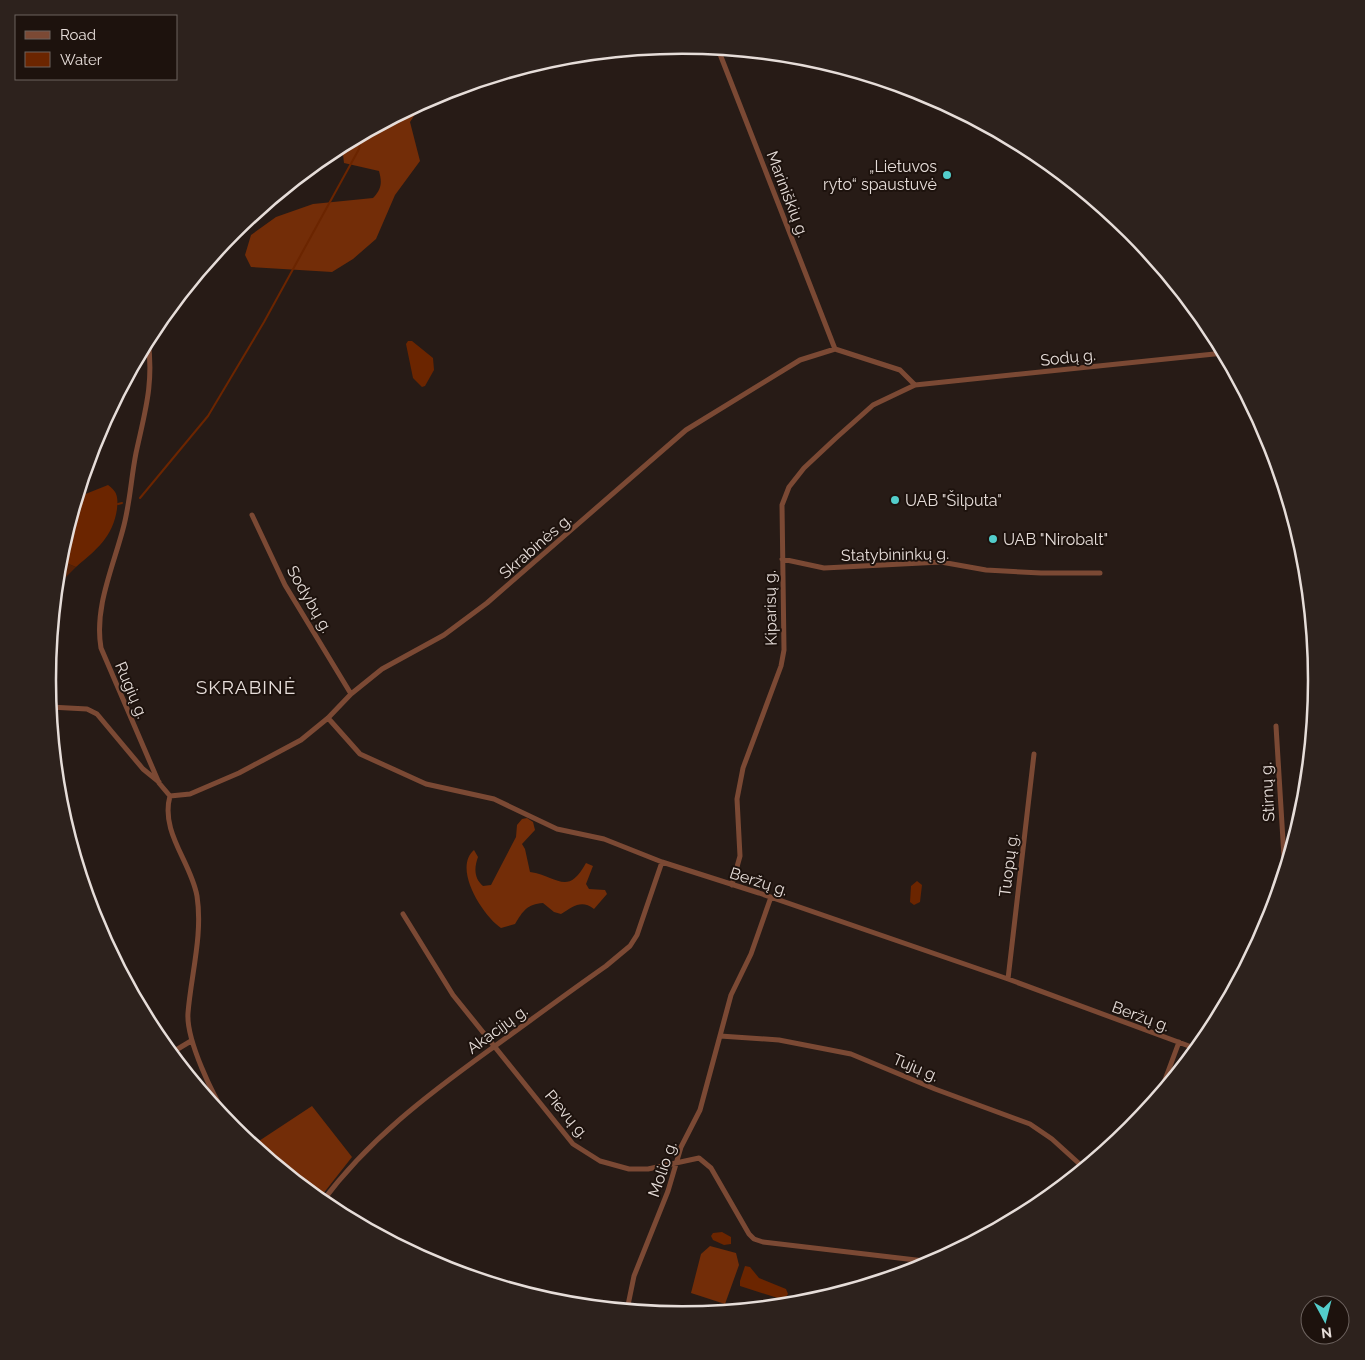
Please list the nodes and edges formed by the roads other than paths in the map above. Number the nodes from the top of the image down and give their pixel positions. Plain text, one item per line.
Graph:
1 (721, 55) edge
2 (835, 349) junction
3 (149, 353) edge
4 (1217, 354) edge
5 (915, 385) junction
6 (252, 515) dead end
7 (782, 559) junction
8 (1100, 573) dead end
9 (351, 694) junction
10 (57, 707) edge
11 (328, 718) junction
12 (1276, 726) dead end
13 (1034, 754) dead end
14 (159, 782) junction
15 (170, 796) junction
16 (1285, 848) edge
17 (662, 862) junction
18 (732, 885) junction
19 (771, 897) junction
20 (402, 914) dead end
21 (1008, 978) junction
22 (720, 1036) junction
23 (191, 1041) junction
24 (1179, 1042) junction
25 (1190, 1046) edge
26 (493, 1047) junction
27 (177, 1049) edge
28 (1166, 1077) edge
29 (219, 1101) edge
30 (677, 1162) junction
31 (1080, 1164) edge
32 (327, 1195) edge
33 (918, 1260) edge
34 (628, 1304) edge

1 - 2 street, Mariniškių g.
2 - 5 street
2 - 9 street, Skrabinės g.
3 - 14 street, Rugių g.
4 - 5 street, Sodų g.
5 - 7 street, Kiparisų g.
6 - 9 street, Sodybų g.
7 - 8 street, Statybininkų g.
7 - 18 street, Kiparisų g.
9 - 11 street, Skrabinės g.
10 - 14 street
11 - 15 street, Skrabinės g.
11 - 17 street, Beržų g.
12 - 16 street, Stirnų g.
13 - 21 street, Tuopų g.
14 - 15 street, Rugių g.
15 - 23 street
17 - 18 street, Beržų g.
17 - 26 street, Akacijų g.
18 - 19 street, Beržų g.
19 - 21 street, Beržų g.
19 - 22 street, Molio g.
20 - 26 street, Pievų g.
21 - 24 street, Beržų g.
22 - 30 street, Molio g.
22 - 31 street, Tujų g.
23 - 27 street
23 - 29 street
24 - 25 street, Beržų g.
24 - 28 street
26 - 30 street, Pievų g.
26 - 32 street, Akacijų g.
30 - 33 street, Pievų g.
30 - 34 street, Molio g.

